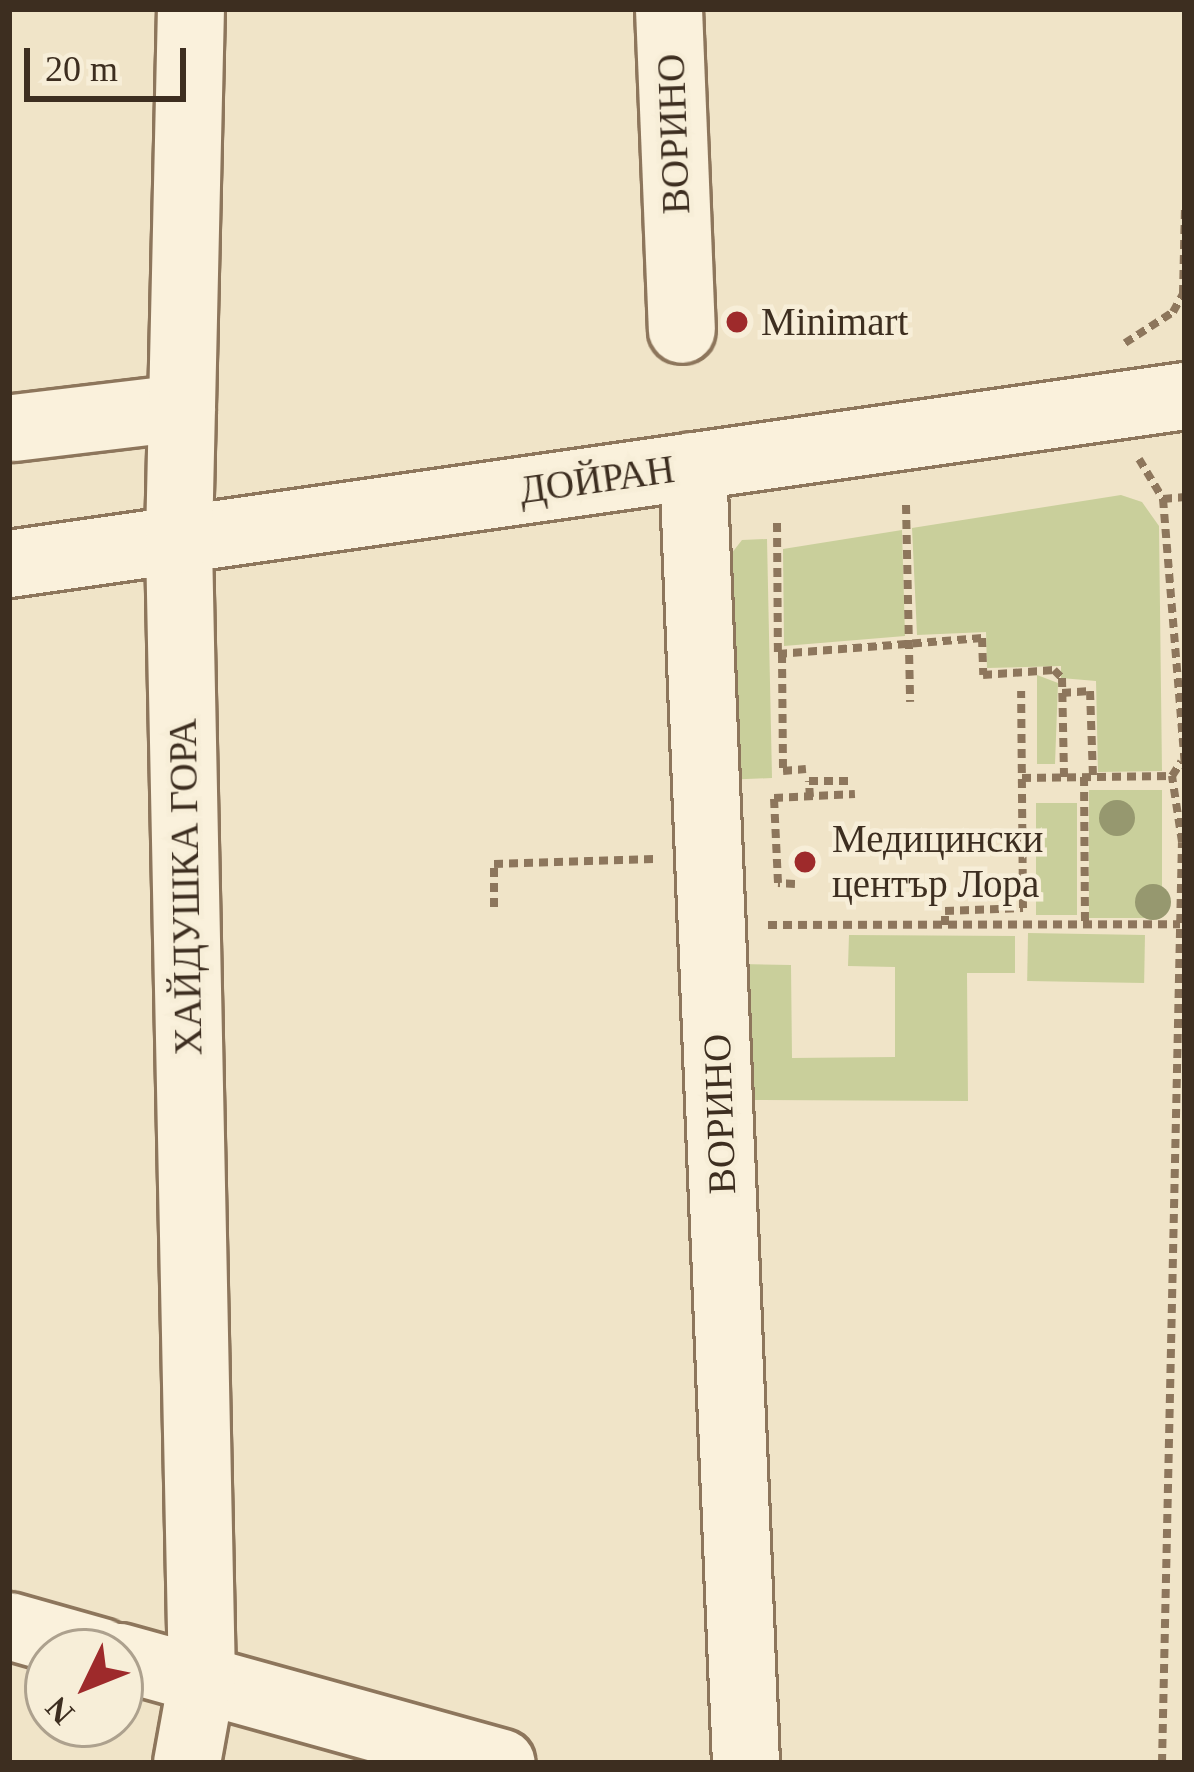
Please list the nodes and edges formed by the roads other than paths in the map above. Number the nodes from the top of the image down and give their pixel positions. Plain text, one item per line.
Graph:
1 (190, 9) edge
2 (669, 9) edge
3 (682, 330) dead end
4 (1185, 396) edge
5 (182, 408) junction
6 (14, 428) dead end
7 (693, 466) junction
8 (179, 540) junction
9 (9, 564) edge
10 (144, 1665) edge
11 (202, 1681) junction
12 (187, 1763) edge
13 (502, 1763) edge
14 (746, 1763) edge

1 - 5 street, ХАЙДУШКА ГОРА
2 - 3 street, ВОРИНО
4 - 7 street, ДОЙРАН
5 - 6 street
5 - 8 street, ХАЙДУШКА ГОРА
7 - 8 street, ДОЙРАН
7 - 14 street, ВОРИНО
8 - 9 street, ДОЙРАН
8 - 11 street, ХАЙДУШКА ГОРА
10 - 11 street
11 - 12 street, ХАЙДУШКА ГОРА
11 - 13 street

